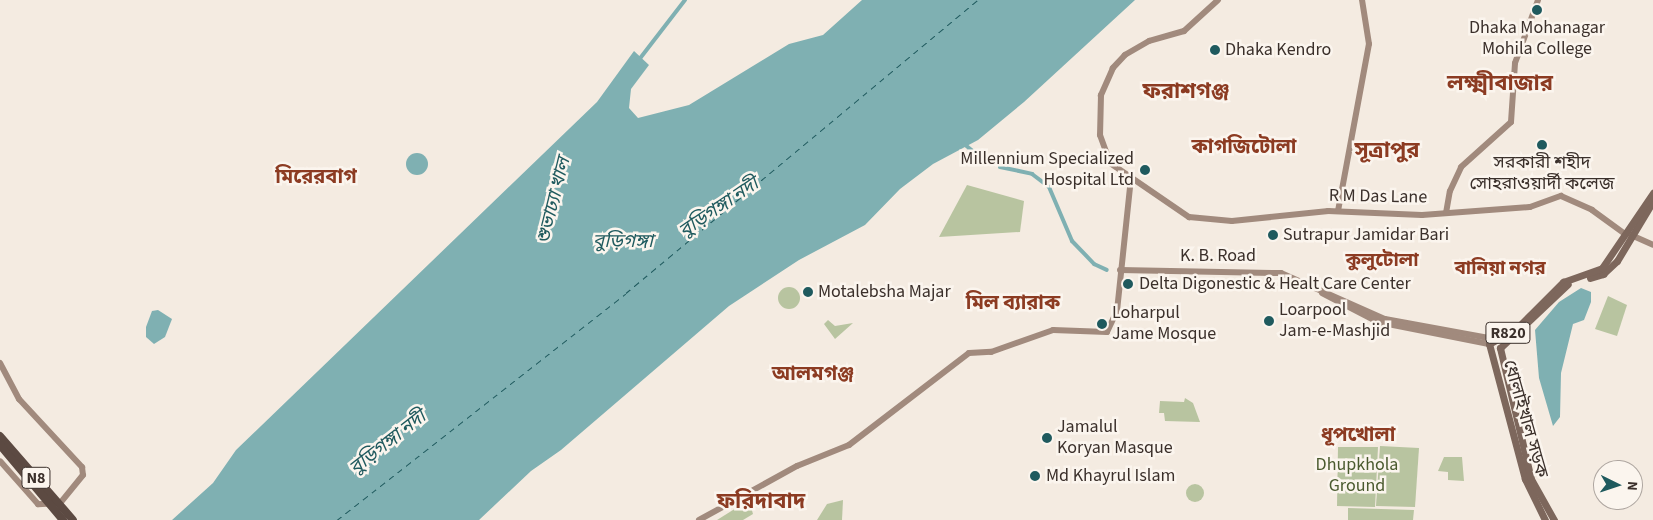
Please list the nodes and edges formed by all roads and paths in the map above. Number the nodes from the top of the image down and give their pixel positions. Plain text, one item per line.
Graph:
1 (1218, 0) edge
2 (1362, 0) edge
3 (1538, 0) edge
4 (1131, 178) junction
5 (1653, 196) edge
6 (1338, 211) junction
7 (1446, 213) junction
8 (1628, 235) junction
9 (1653, 245) edge
10 (1618, 253) junction
11 (1120, 270) junction
12 (1487, 342) junction
13 (1502, 342) junction
14 (1505, 362) junction
15 (0, 363) edge
16 (1497, 364) junction
17 (0, 436) edge
18 (0, 446) edge
19 (0, 461) edge
20 (63, 520) edge
21 (73, 520) edge
22 (699, 520) edge
23 (1545, 520) edge
24 (1554, 520) edge

1 - 4 street, R M Das Lane
2 - 6 street
3 - 7 street
4 - 6 street, R M Das Lane
4 - 11 street
5 - 8 main road, ধোলাইখাল সড়ক / R820
6 - 7 street, R M Das Lane
7 - 8 street, R M Das Lane
8 - 9 street
8 - 10 main road, ধোলাইখাল সড়ক / R820
10 - 12 main road, ধোলাইখাল সড়ক / R820
10 - 13 main road, ধোলাইখাল সড়ক / R820
11 - 12 street, K. B. Road
11 - 22 street
12 - 13 main road
12 - 16 main road, ধোলাইখাল সড়ক / R820
13 - 14 main road, ধোলাইখাল সড়ক / R820
14 - 16 main road
14 - 24 main road, ধোলাইখাল সড়ক / R820
15 - 19 street
16 - 23 main road, ধোলাইখাল সড়ক / R820
17 - 21 highway, N8, bridge
18 - 20 highway, N8, bridge

